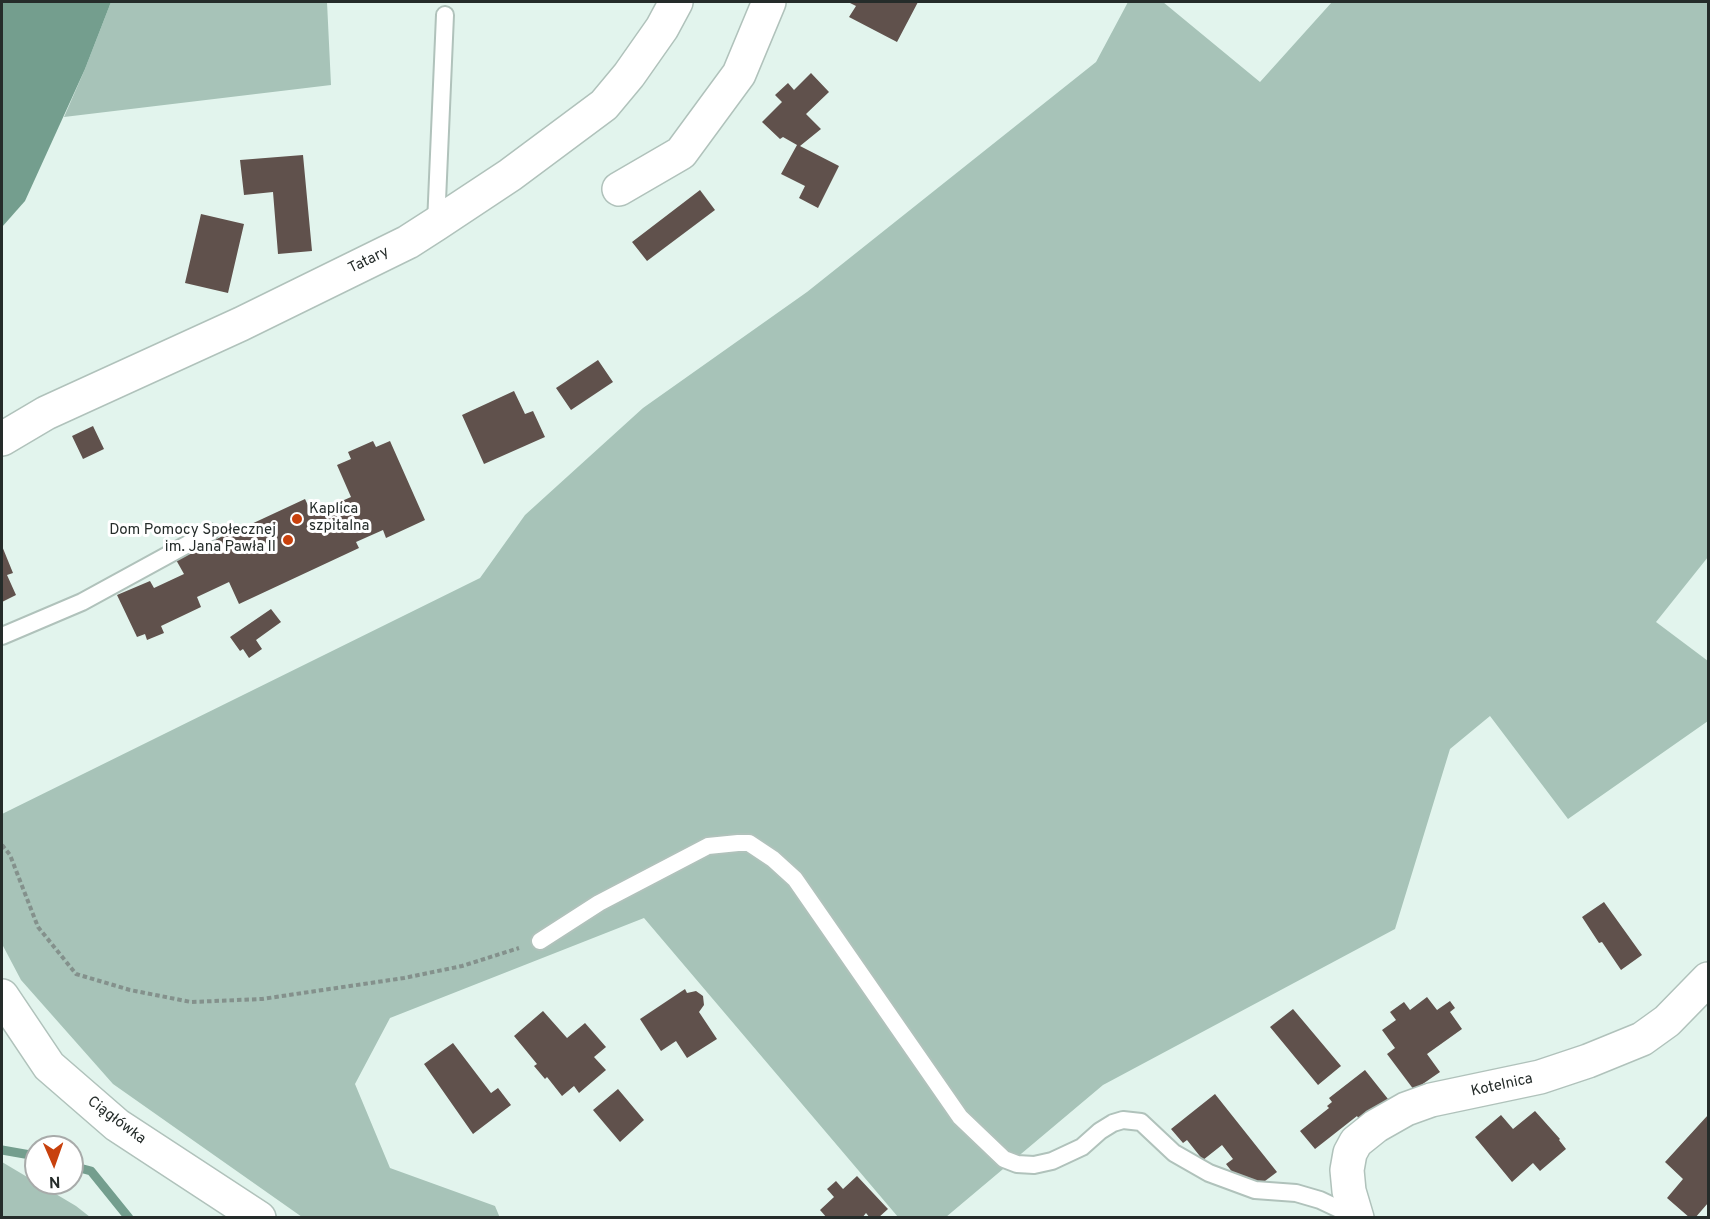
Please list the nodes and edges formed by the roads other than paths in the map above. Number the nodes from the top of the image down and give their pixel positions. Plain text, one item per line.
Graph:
1 (676, 2) edge
2 (769, 2) edge
3 (445, 15) dead end
4 (619, 189) dead end
5 (436, 224) junction
6 (2, 439) edge
7 (210, 532) dead end
8 (2, 636) edge
9 (540, 941) road end
10 (1708, 979) edge
11 (2, 996) edge
12 (1356, 1217) edge
13 (259, 1218) edge

1 - 5 street, Tatary
2 - 4 street
3 - 5 lane
5 - 6 street, Tatary
7 - 8 lane
9 - 12 lane
10 - 12 street, Kotelnica
11 - 13 street, Ciągłówka

